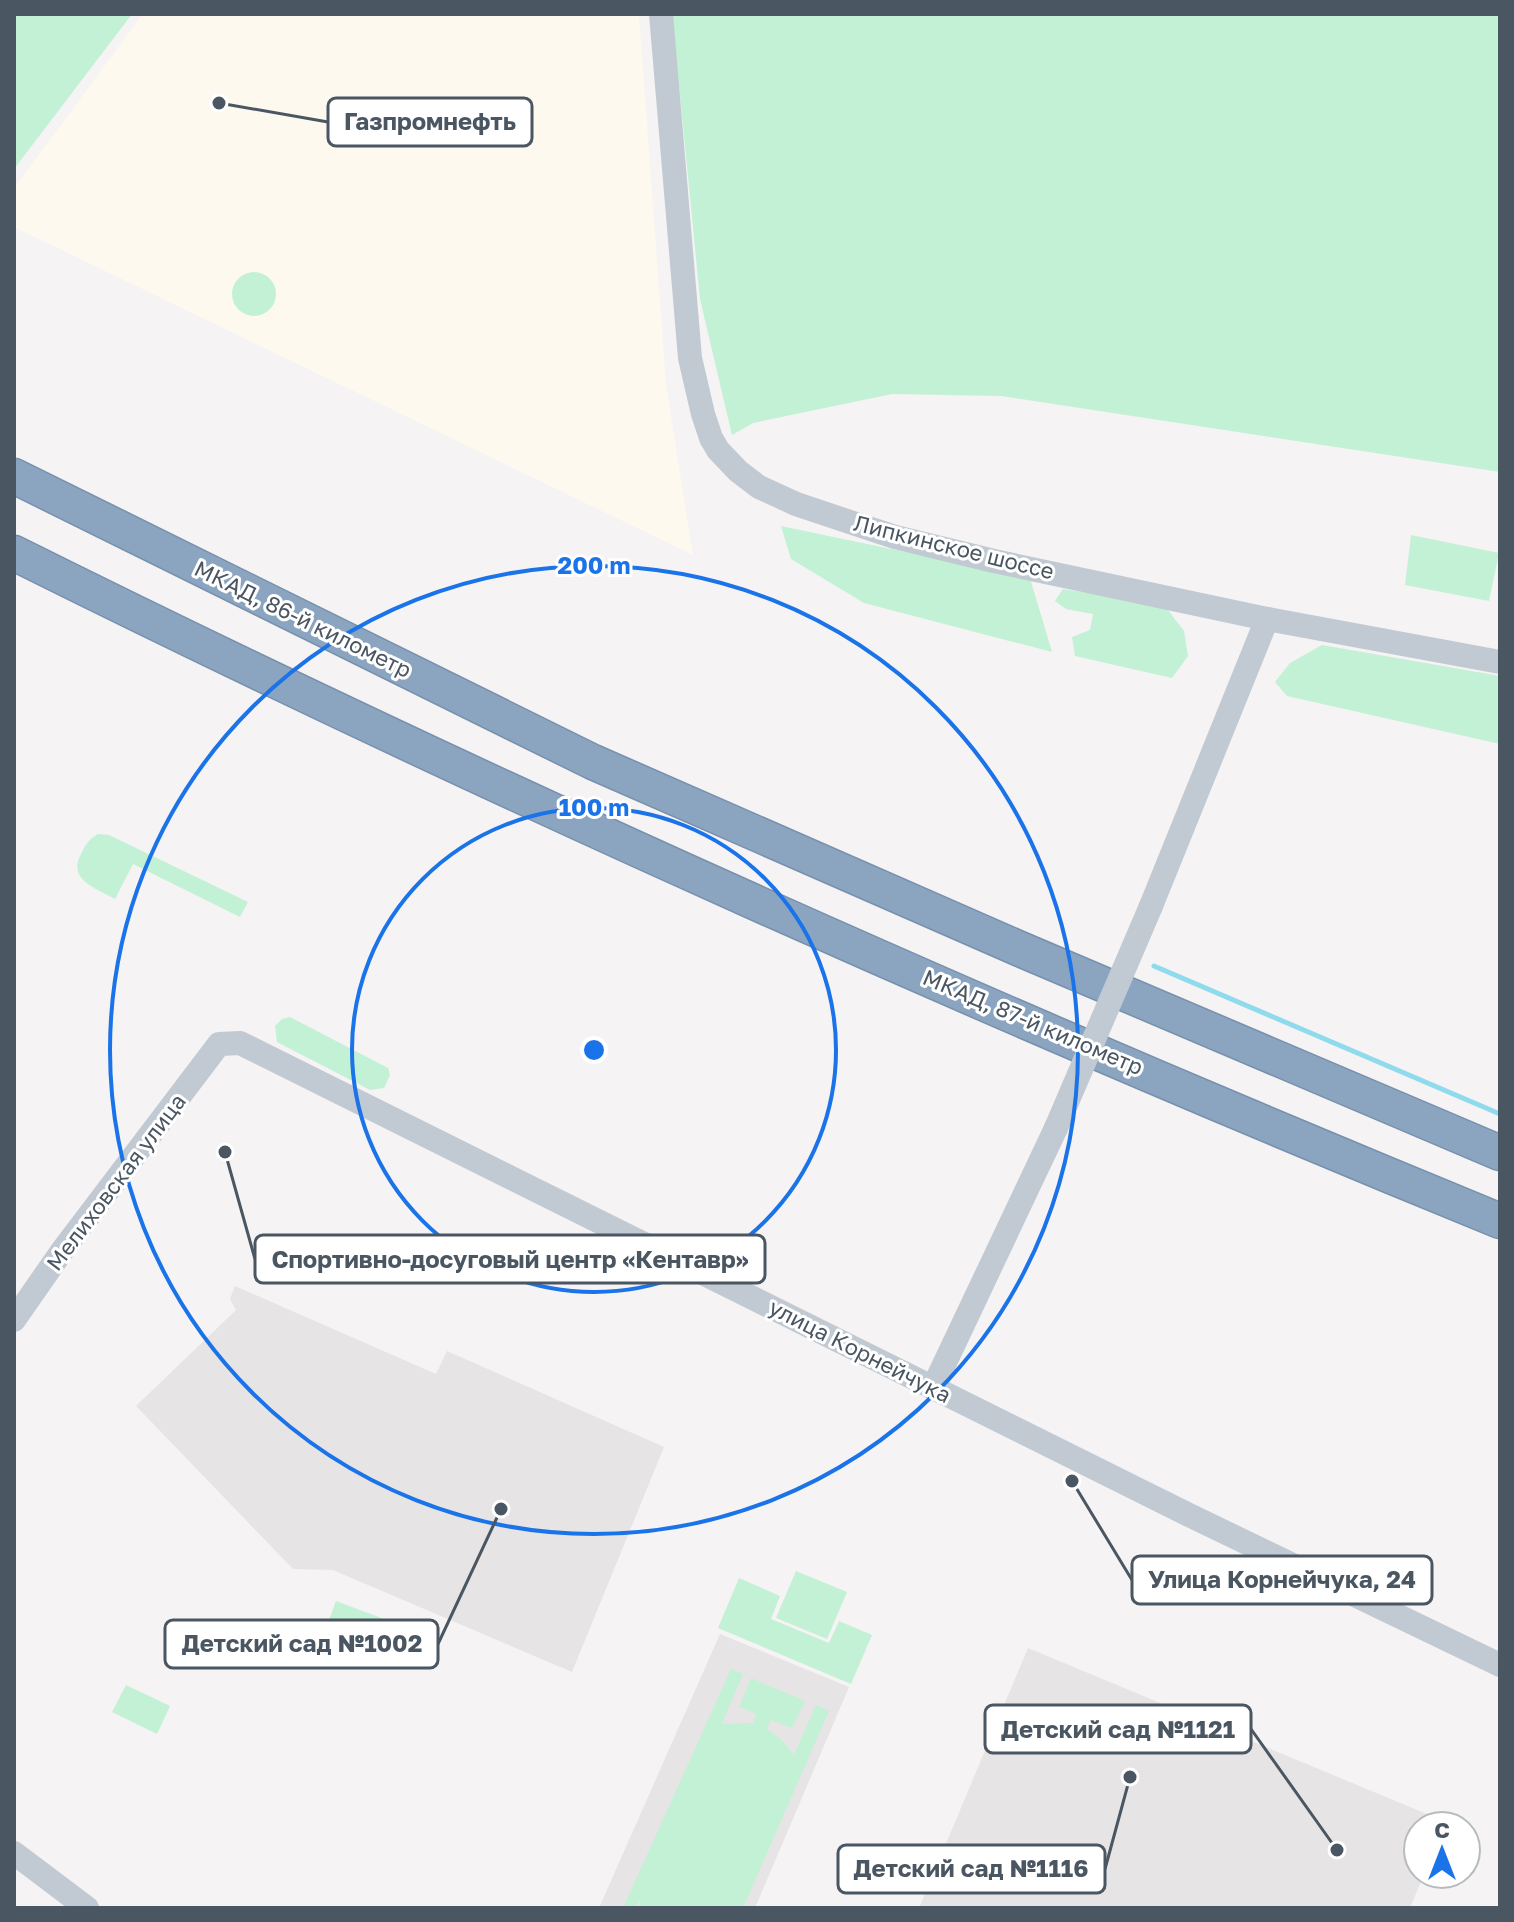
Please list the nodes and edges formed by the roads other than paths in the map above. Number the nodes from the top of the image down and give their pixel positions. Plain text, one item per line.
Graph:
1 (661, 14) edge
2 (14, 476) edge
3 (14, 553) edge
4 (1267, 619) junction
5 (1500, 662) edge
6 (219, 1044) joint
7 (1500, 1153) edge
8 (1500, 1221) edge
9 (14, 1320) edge
10 (933, 1388) junction
11 (1500, 1665) edge
12 (14, 1853) edge
13 (87, 1908) edge

1 - 4 street, Липкинское шоссе
2 - 7 highway, МКАД, 86-й километр
3 - 8 highway, МКАД, 87-й километр
4 - 5 street, Липкинское шоссе
4 - 10 street, bridge
6 - 9 street, Мелиховская улица
6 - 10 street, улица Корнейчука
10 - 11 street, улица Корнейчука
12 - 13 street

